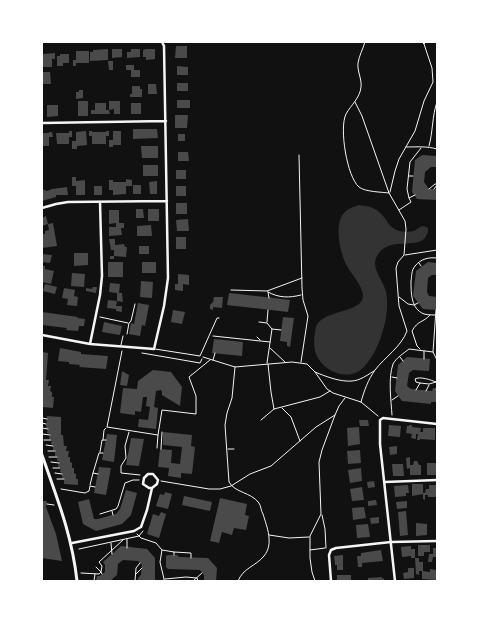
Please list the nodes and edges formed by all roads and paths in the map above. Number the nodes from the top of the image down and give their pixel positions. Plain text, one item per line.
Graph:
1 (162, 42) edge
2 (365, 42) edge
3 (422, 42) edge
4 (426, 42) edge
5 (424, 44) junction
6 (433, 82) junction
7 (437, 84) edge
8 (355, 102) junction
9 (437, 102) edge
10 (437, 113) edge
11 (434, 114) junction
12 (166, 121) junction
13 (42, 123) edge
14 (437, 127) edge
15 (432, 128) junction
16 (429, 146) junction
17 (406, 147) junction
18 (421, 148) junction
19 (437, 149) edge
20 (299, 155) dead end
21 (416, 155) junction
22 (418, 158) dead end
23 (408, 176) junction
24 (413, 176) dead end
25 (437, 185) edge
26 (429, 189) dead end
27 (434, 189) dead end
28 (389, 193) junction
29 (415, 196) dead end
30 (409, 198) junction
31 (167, 201) junction
32 (100, 202) junction
33 (42, 208) edge
34 (399, 211) junction
35 (437, 250) edge
36 (404, 255) junction
37 (437, 258) edge
38 (419, 262) junction
39 (422, 266) dead end
40 (302, 278) junction
41 (411, 283) junction
42 (414, 283) dead end
43 (231, 290) dead end
44 (267, 291) junction
45 (302, 294) junction
46 (399, 296) junction
47 (269, 298) dead end
48 (418, 303) dead end
49 (135, 304) dead end
50 (414, 305) junction
51 (268, 310) dead end
52 (436, 310) edge
53 (430, 315) junction
54 (437, 315) edge
55 (96, 316) junction
56 (219, 318) dead end
57 (259, 322) dead end
58 (128, 323) junction
59 (267, 323) junction
60 (437, 323) edge
61 (272, 329) junction
62 (281, 330) dead end
63 (407, 331) junction
64 (412, 331) junction
65 (436, 333) edge
66 (42, 335) edge
67 (126, 335) dead end
68 (123, 336) dead end
69 (214, 336) dead end
70 (257, 337) dead end
71 (260, 340) junction
72 (270, 342) junction
73 (434, 342) junction
74 (437, 342) edge
75 (90, 344) junction
76 (122, 347) junction
77 (269, 347) junction
78 (154, 349) junction
79 (421, 350) junction
80 (424, 351) junction
81 (437, 351) edge
82 (433, 352) junction
83 (142, 353) dead end
84 (215, 353) dead end
85 (400, 357) junction
86 (424, 358) dead end
87 (212, 360) junction
88 (437, 360) edge
89 (402, 361) dead end
90 (286, 362) junction
91 (300, 362) junction
92 (268, 364) junction
93 (235, 367) junction
94 (375, 370) junction
95 (315, 372) junction
96 (391, 377) junction
97 (396, 378) dead end
98 (437, 379) edge
99 (420, 383) junction
100 (436, 383) edge
101 (429, 384) junction
102 (418, 387) junction
103 (428, 388) junction
104 (416, 390) dead end
105 (420, 390) dead end
106 (330, 391) junction
107 (426, 391) dead end
108 (430, 391) dead end
109 (398, 396) dead end
110 (346, 398) junction
111 (391, 400) junction
112 (361, 402) junction
113 (281, 408) junction
114 (274, 409) junction
115 (335, 415) junction
116 (42, 418) edge
117 (382, 418) junction
118 (47, 419) dead end
119 (392, 419) junction
120 (261, 420) dead end
121 (42, 423) edge
122 (46, 424) dead end
123 (437, 424) edge
124 (107, 427) junction
125 (42, 428) edge
126 (48, 429) dead end
127 (129, 431) junction
128 (162, 432) dead end
129 (42, 434) edge
130 (50, 435) dead end
131 (158, 436) junction
132 (44, 440) dead end
133 (51, 440) dead end
134 (102, 440) junction
135 (106, 440) dead end
136 (300, 442) junction
137 (46, 445) dead end
138 (53, 446) dead end
139 (157, 448) dead end
140 (161, 449) dead end
141 (227, 449) junction
142 (234, 449) dead end
143 (48, 451) dead end
144 (55, 452) dead end
145 (99, 453) junction
146 (103, 453) dead end
147 (42, 455) edge
148 (49, 456) dead end
149 (57, 457) dead end
150 (51, 462) dead end
151 (59, 463) dead end
152 (53, 468) dead end
153 (60, 468) dead end
154 (55, 473) dead end
155 (93, 473) junction
156 (62, 474) dead end
157 (98, 474) dead end
158 (57, 479) dead end
159 (64, 479) dead end
160 (143, 479) junction
161 (437, 480) edge
162 (162, 481) dead end
163 (165, 482) dead end
164 (385, 482) junction
165 (90, 486) junction
166 (95, 486) dead end
167 (159, 486) dead end
168 (231, 486) junction
169 (152, 488) junction
170 (61, 489) dead end
171 (47, 504) dead end
172 (60, 506) junction
173 (112, 510) junction
174 (100, 514) dead end
175 (321, 514) junction
176 (113, 515) dead end
177 (145, 527) dead end
178 (134, 531) junction
179 (269, 535) junction
180 (139, 536) junction
181 (310, 536) junction
182 (127, 538) junction
183 (124, 539) junction
184 (437, 540) edge
185 (111, 542) junction
186 (391, 542) junction
187 (72, 543) junction
188 (127, 548) dead end
189 (326, 548) junction
190 (79, 549) dead end
191 (162, 550) junction
192 (310, 550) junction
193 (331, 550) junction
194 (111, 551) junction
195 (174, 552) junction
196 (112, 554) dead end
197 (174, 555) dead end
198 (191, 558) dead end
199 (140, 562) dead end
200 (96, 567) dead end
201 (142, 568) dead end
202 (102, 573) junction
203 (202, 573) dead end
204 (76, 574) junction
205 (94, 574) junction
206 (135, 574) junction
207 (197, 578) junction
208 (164, 580) edge
209 (77, 581) edge
210 (94, 581) edge
211 (128, 581) edge
212 (135, 581) edge
213 (193, 581) edge
214 (198, 581) edge
215 (238, 581) edge
216 (315, 581) edge
217 (331, 581) edge
218 (395, 581) edge

1 - 12 street
2 - 8 path
3 - 5 path
4 - 5 path
5 - 6 path
6 - 7 path
6 - 17 path
8 - 28 path
8 - 28 path
9 - 11 path
10 - 11 path
11 - 15 path
12 - 13 street
12 - 31 street
14 - 15 path
15 - 16 path
16 - 18 path
16 - 19 path
17 - 18 path
17 - 28 path
18 - 21 path
20 - 40 path
21 - 22 path
21 - 23 path
23 - 24 path
23 - 30 path
25 - 26 path
25 - 27 path
28 - 34 path
29 - 30 path
30 - 34 path
31 - 32 street
31 - 78 street
32 - 33 street
32 - 55 street
34 - 36 path
35 - 36 path
36 - 46 path
37 - 38 path
38 - 39 path
38 - 41 path
40 - 44 path
40 - 45 path
41 - 42 path
41 - 50 path
43 - 44 path
44 - 45 path
44 - 47 path
45 - 91 path
46 - 50 path
46 - 63 path
48 - 50 path
49 - 58 path
50 - 53 path
51 - 59 path
52 - 54 path
53 - 54 path
53 - 64 path
54 - 60 path
55 - 58 path
55 - 75 street
56 - 78 lane
57 - 59 path
58 - 67 path
59 - 61 path
60 - 65 path
61 - 62 path
61 - 72 path
63 - 64 path
63 - 94 path
64 - 79 path
65 - 73 path
66 - 75 street
68 - 76 lane
69 - 71 path
70 - 71 path
71 - 72 path
72 - 77 path
73 - 74 path
73 - 82 path
75 - 76 street
76 - 78 street
76 - 124 path
77 - 90 path
77 - 92 path
79 - 80 path
79 - 85 path
80 - 82 path
80 - 86 path
81 - 82 path
82 - 88 path
83 - 87 path
84 - 87 path
85 - 89 path
85 - 96 path
87 - 93 path
87 - 131 path
90 - 91 path
90 - 92 path
91 - 95 path
92 - 93 path
92 - 114 path
93 - 141 path
94 - 95 path
94 - 112 path
95 - 106 path
96 - 97 path
96 - 111 path
98 - 100 path
99 - 100 path
99 - 101 path
99 - 102 path
100 - 101 path
101 - 103 path
102 - 104 path
102 - 105 path
103 - 107 path
103 - 108 path
106 - 110 path
106 - 113 path
109 - 111 path
110 - 112 path
110 - 115 path
111 - 119 path
112 - 117 path
113 - 114 path
113 - 136 path
114 - 120 path
115 - 136 path
115 - 175 path
116 - 118 path
117 - 119 street
117 - 164 street
119 - 123 street
121 - 122 path
124 - 127 path
124 - 134 path
125 - 126 path
127 - 131 path
127 - 160 path
128 - 140 path
129 - 130 path
131 - 139 path
132 - 133 path
134 - 135 path
134 - 145 path
136 - 168 path
137 - 138 path
141 - 142 path
141 - 168 path
143 - 144 path
145 - 146 path
145 - 155 path
147 - 172 street
148 - 149 path
150 - 151 path
152 - 153 path
154 - 156 path
155 - 157 path
155 - 165 path
158 - 159 path
160 - 169 street
160 - 169 street
160 - 173 path
161 - 164 street
162 - 167 path
163 - 168 path
164 - 186 street
165 - 166 path
165 - 170 path
168 - 179 path
169 - 178 street
171 - 172 path
172 - 187 street
173 - 174 path
173 - 176 path
175 - 181 path
175 - 189 path
177 - 180 path
178 - 180 path
178 - 187 street
179 - 181 path
179 - 215 path
180 - 182 path
180 - 191 path
181 - 192 path
182 - 183 path
182 - 188 path
183 - 185 path
183 - 194 path
184 - 186 street
185 - 190 path
185 - 194 path
186 - 193 street
186 - 218 street
187 - 204 street
189 - 192 path
189 - 193 path
191 - 195 path
191 - 208 path
192 - 216 path
193 - 217 street
194 - 196 path
194 - 202 path
195 - 197 path
195 - 198 path
199 - 206 path
200 - 202 path
201 - 206 path
202 - 205 path
203 - 207 path
204 - 205 path
204 - 209 street
205 - 210 path
206 - 212 path
207 - 208 path
207 - 213 path
207 - 214 path
211 - 212 path

